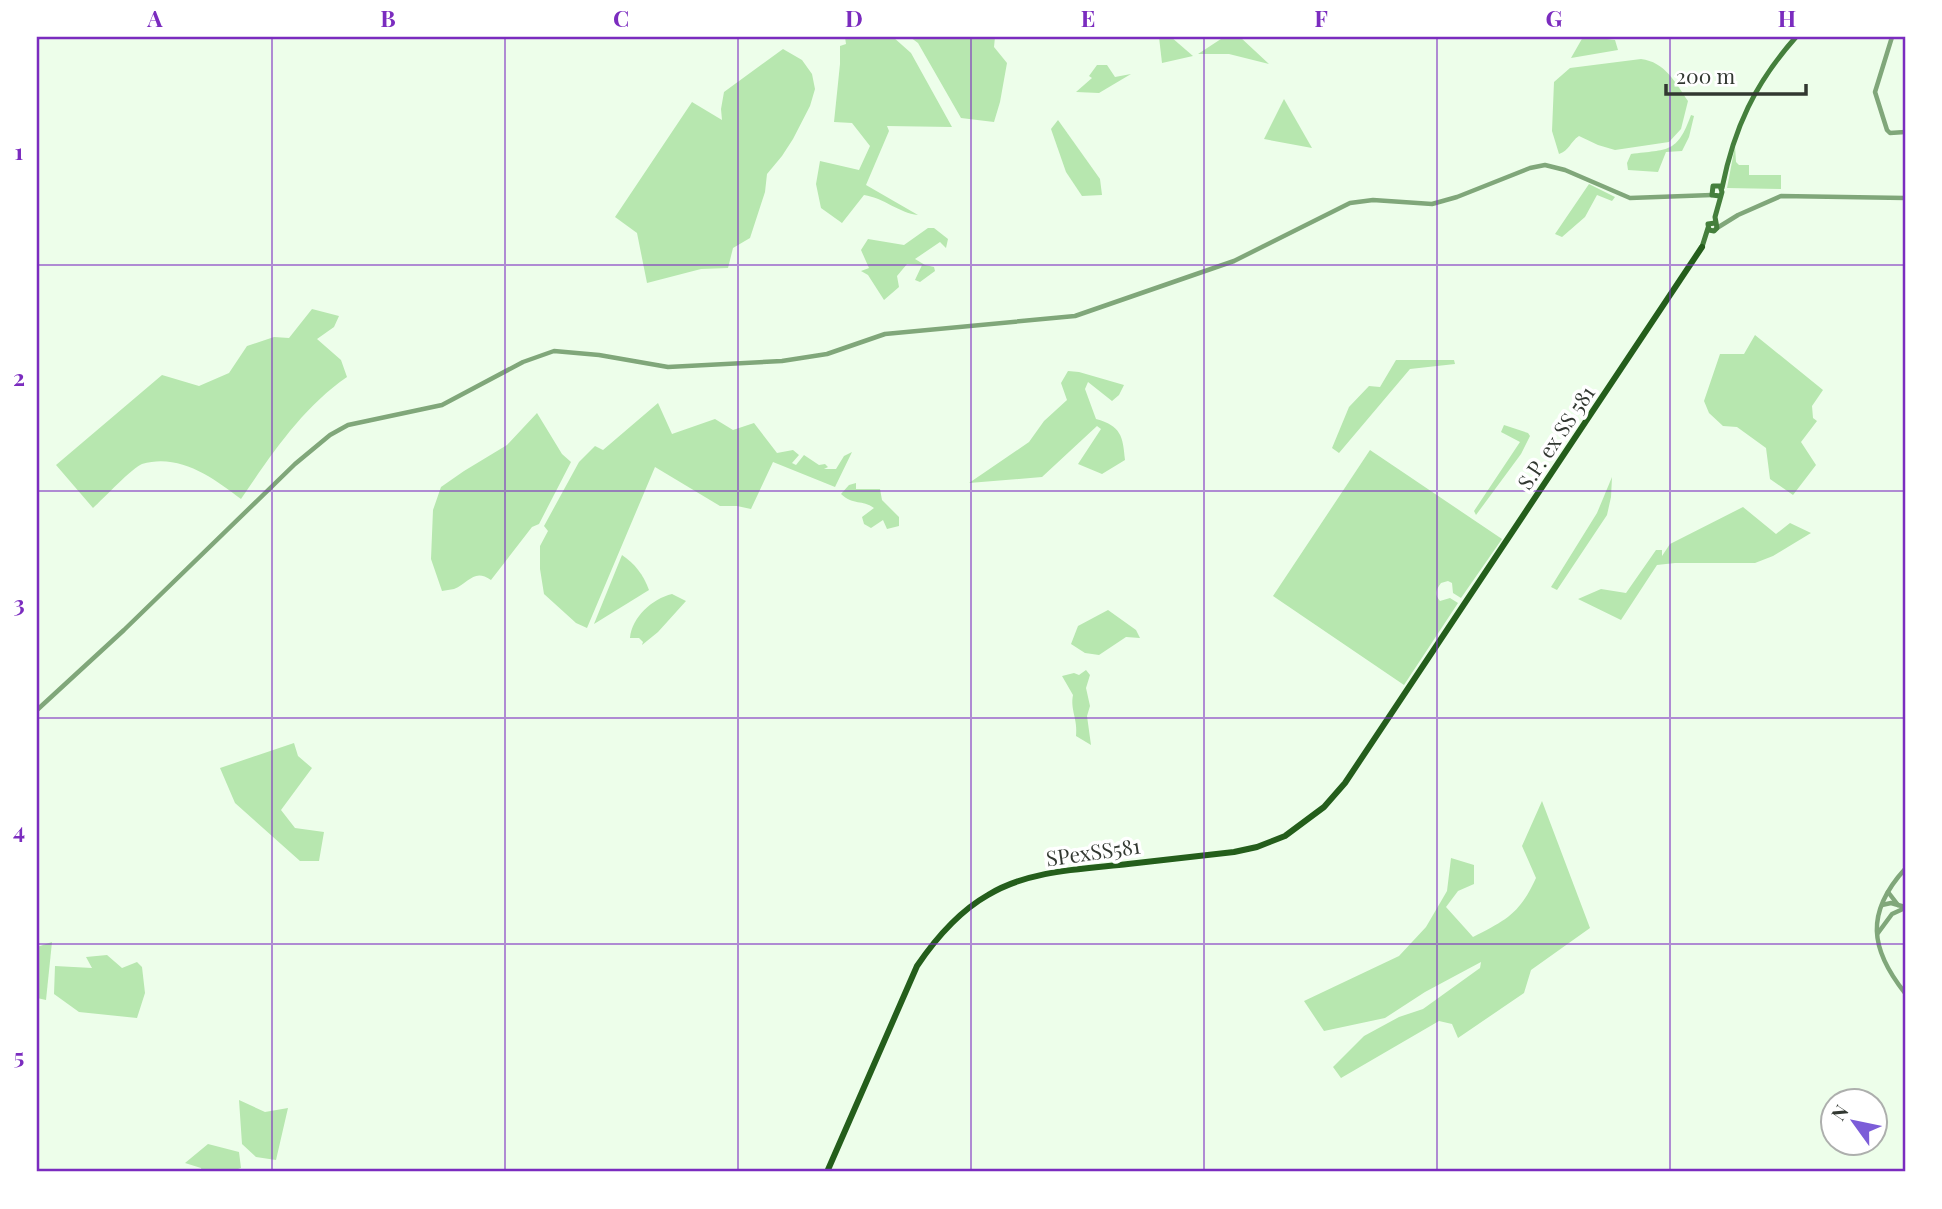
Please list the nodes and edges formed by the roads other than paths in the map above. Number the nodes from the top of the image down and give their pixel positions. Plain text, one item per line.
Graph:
1 (1796, 37) edge
2 (1892, 37) edge
3 (1905, 132) edge
4 (1725, 173) junction
5 (1714, 186) junction
6 (1722, 188) junction
7 (1701, 194) junction
8 (1715, 196) junction
9 (1905, 198) edge
10 (1713, 226) junction
11 (1702, 247) joint
12 (1437, 646) joint
13 (37, 710) edge
14 (1905, 869) edge
15 (1888, 892) junction
16 (1881, 905) junction
17 (1903, 907) edge
18 (1892, 914) junction
19 (1877, 934) junction
20 (1905, 993) edge
21 (827, 1172) edge

1 - 4 main road
2 - 3 street
4 - 5 main road
4 - 6 main road
5 - 6 main road
5 - 7 street
5 - 8 main road
6 - 8 main road
7 - 8 street
7 - 13 street
8 - 10 main road
9 - 10 street
10 - 11 main road
11 - 12 main road, S.P. ex SS 581
12 - 21 main road, SPexSS581
14 - 15 street
15 - 16 street
15 - 17 street
16 - 17 street
16 - 18 street
16 - 19 street
17 - 18 street
18 - 19 street
19 - 20 street

